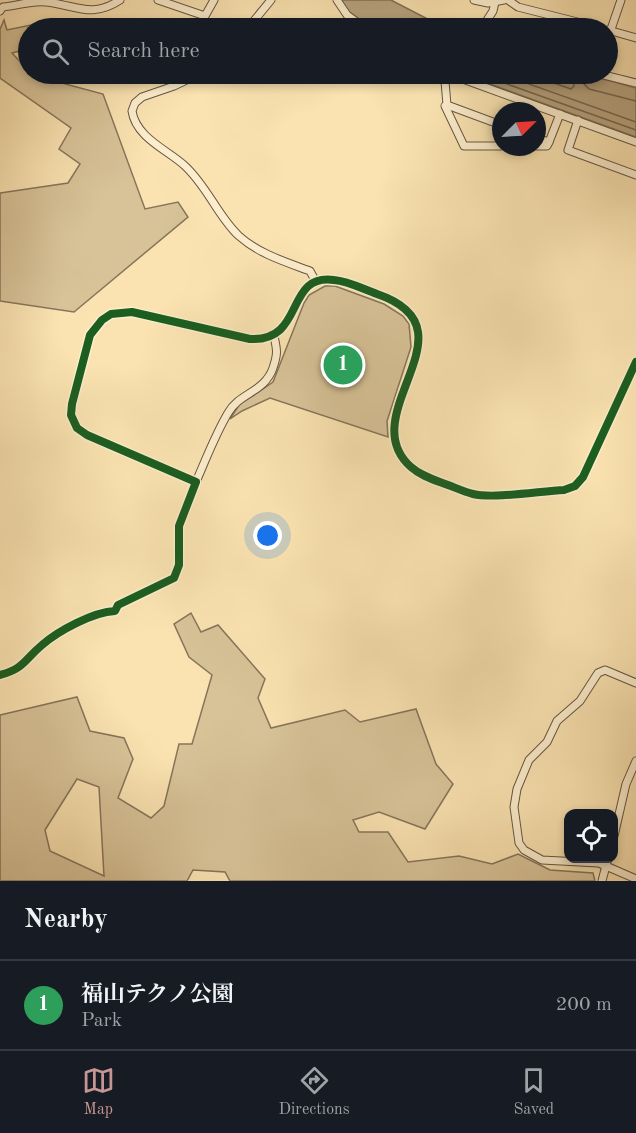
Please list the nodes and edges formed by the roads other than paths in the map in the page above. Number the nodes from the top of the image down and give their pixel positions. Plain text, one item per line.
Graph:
1 (120, 0) edge
2 (158, 0) edge
3 (214, 0) edge
4 (271, 0) edge
5 (337, 0) edge
6 (474, 0) edge
7 (506, 0) edge
8 (621, 0) edge
9 (30, 1) edge
10 (495, 2) junction
11 (0, 11) edge
12 (256, 18) edge
13 (351, 18) edge
14 (488, 18) edge
15 (561, 18) edge
16 (614, 18) edge
17 (618, 35) edge
18 (636, 38) edge
19 (618, 78) edge
20 (636, 83) edge
21 (178, 84) edge
22 (445, 84) edge
23 (477, 84) edge
24 (447, 105) junction
25 (560, 114) junction
26 (578, 120) junction
27 (492, 121) edge
28 (546, 141) edge
29 (549, 142) junction
30 (636, 142) edge
31 (492, 146) edge
32 (546, 146) edge
33 (636, 175) edge
34 (316, 282) junction
35 (274, 336) junction
36 (636, 362) edge
37 (196, 482) junction
38 (0, 675) edge
39 (636, 683) edge
40 (636, 761) edge
41 (618, 819) edge
42 (564, 861) edge
43 (607, 863) edge
44 (609, 863) edge
45 (636, 879) edge
46 (602, 881) edge

1 - 9 street
2 - 3 street
4 - 12 street
5 - 13 street
6 - 10 street
7 - 10 street
7 - 15 street
8 - 16 street
9 - 11 street
10 - 14 street
17 - 18 street
19 - 20 street
21 - 34 street
22 - 24 street
23 - 25 street
24 - 27 street
24 - 31 street
25 - 26 street
25 - 29 street
26 - 30 street
26 - 33 street
28 - 29 street
29 - 32 street
34 - 35 street
34 - 36 street
35 - 37 street
35 - 37 street
37 - 38 street
39 - 42 street
40 - 41 street
43 - 46 street
44 - 45 street

